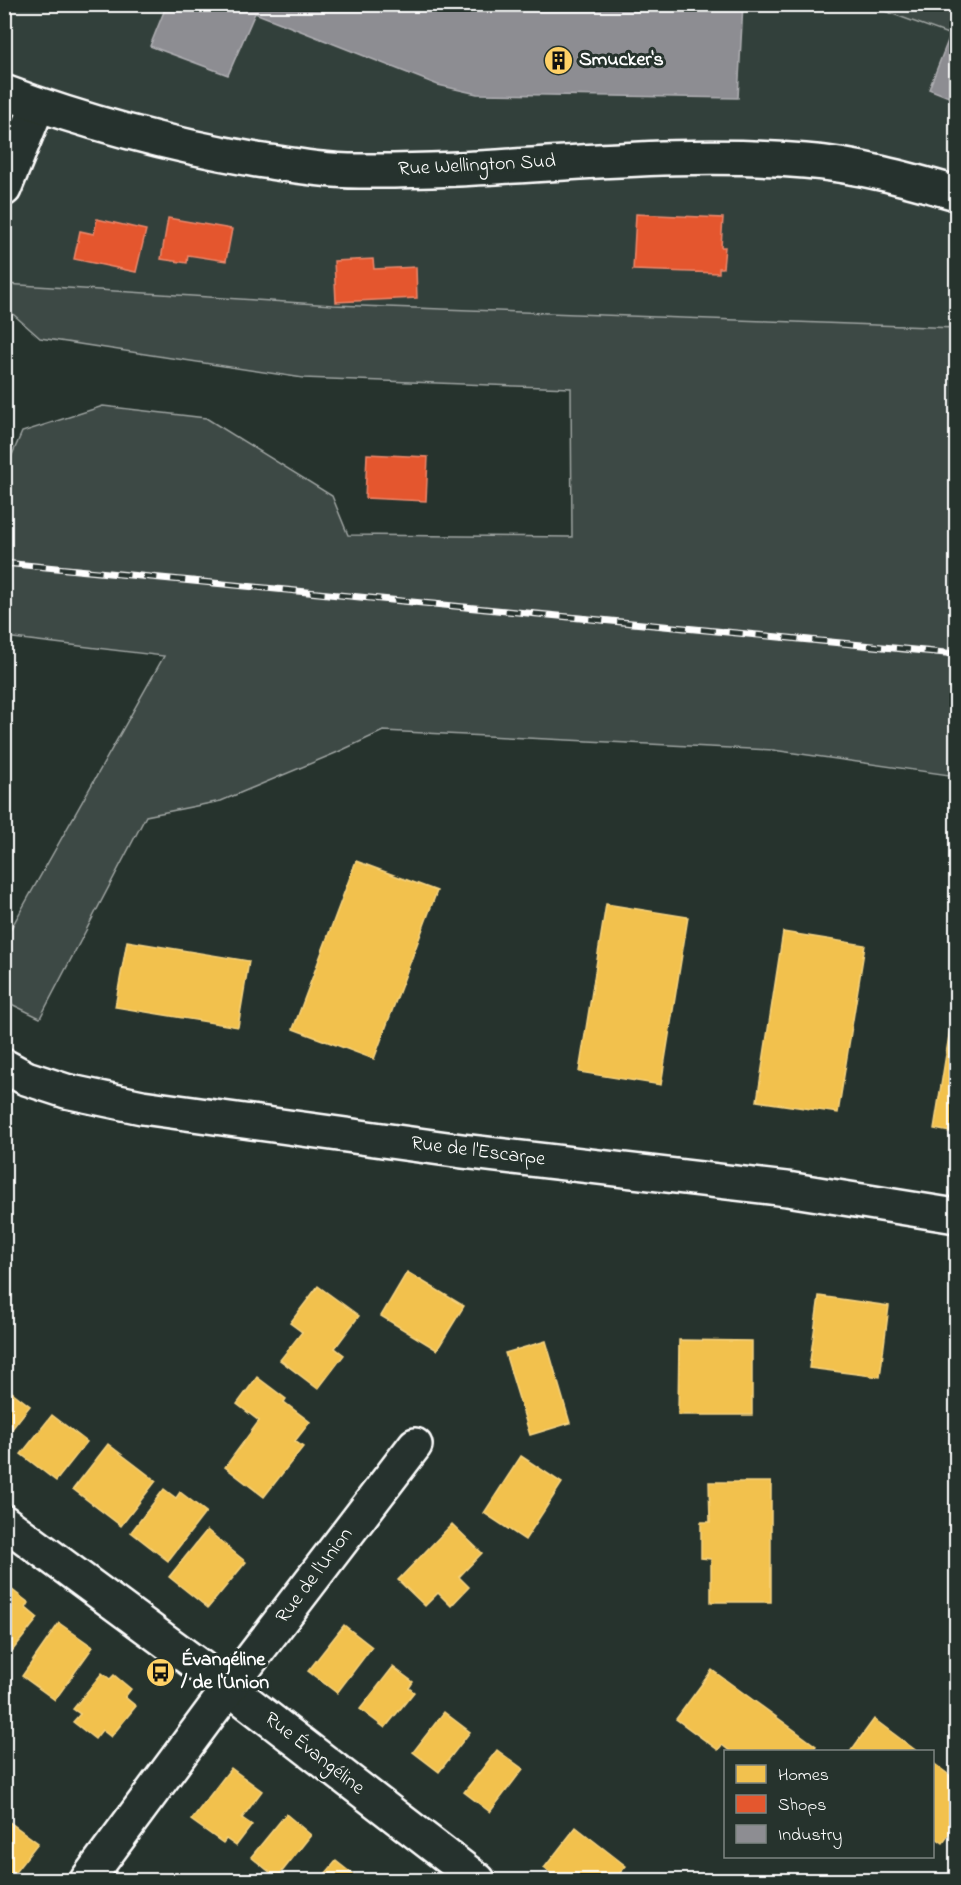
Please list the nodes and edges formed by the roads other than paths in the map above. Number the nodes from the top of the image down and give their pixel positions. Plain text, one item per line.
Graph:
1 (4, 92) edge
2 (38, 105) junction
3 (4, 189) edge
4 (957, 193) edge
5 (4, 1066) edge
6 (957, 1216) edge
7 (415, 1445) dead end
8 (4, 1522) edge
9 (229, 1689) junction
10 (87, 1881) edge
11 (478, 1881) edge

1 - 2 street, Rue Wellington Sud
2 - 3 street
2 - 4 street, Rue Wellington Sud
5 - 6 street, Rue de l'Escarpe
7 - 9 street, Rue de l'Union
8 - 9 street, Rue Évangéline
9 - 10 street, Rue de l'Union
9 - 11 street, Rue Évangéline

